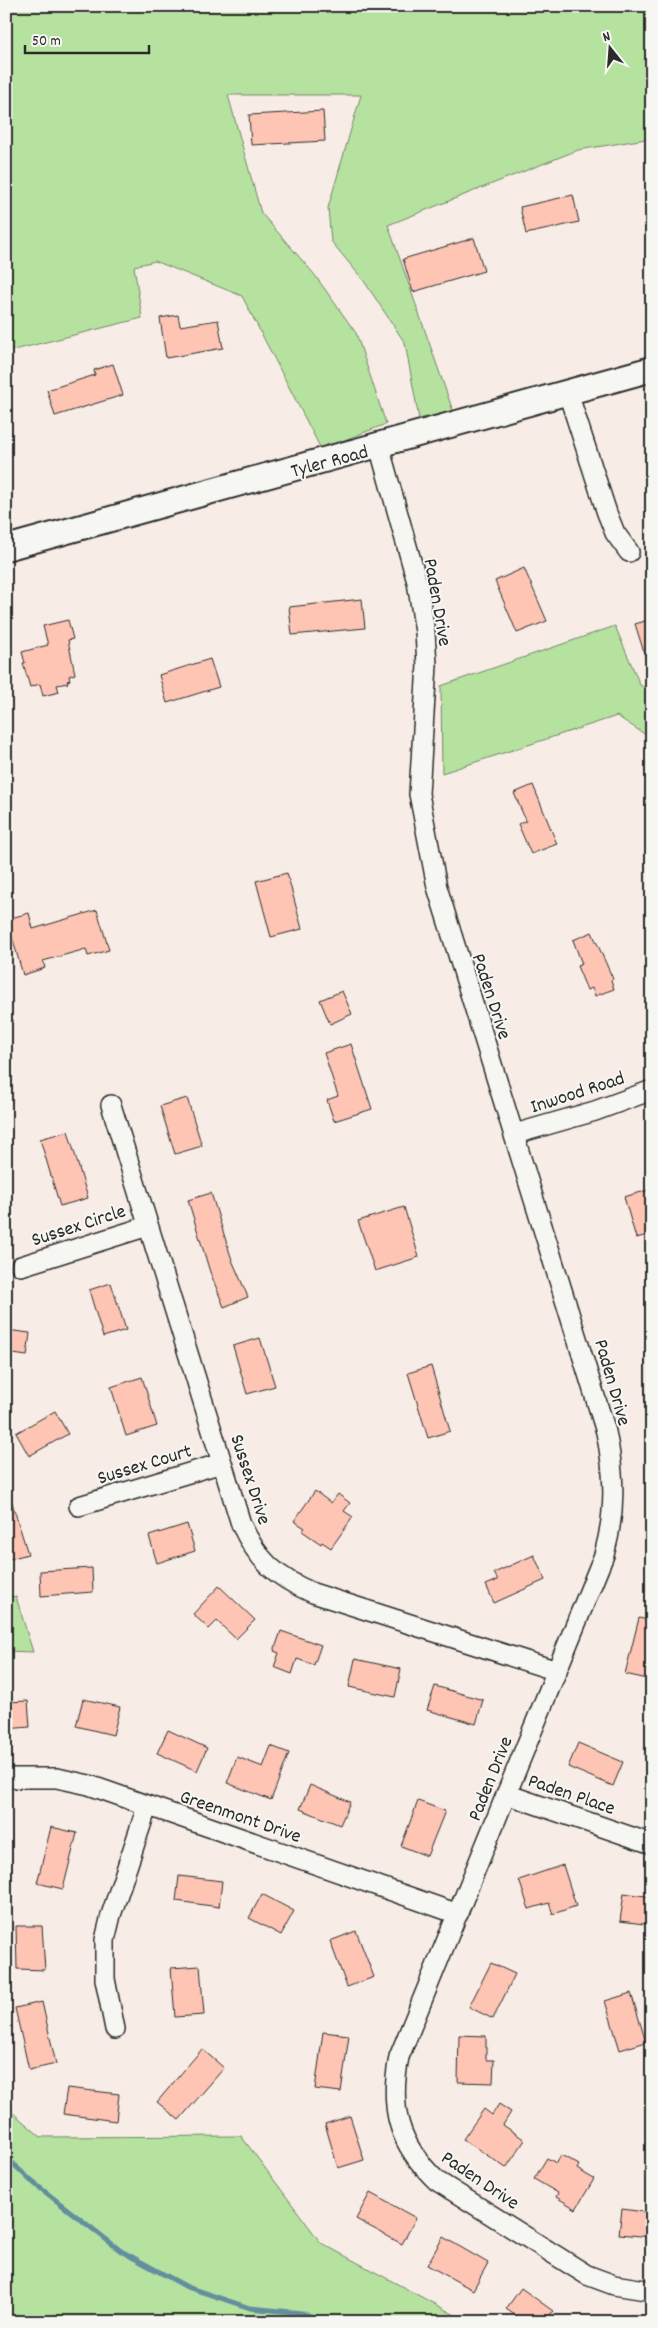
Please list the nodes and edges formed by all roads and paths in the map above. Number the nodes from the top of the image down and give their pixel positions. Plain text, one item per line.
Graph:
1 (652, 369) edge
2 (568, 394) junction
3 (379, 446) junction
4 (7, 546) edge
5 (629, 552) dead end
6 (652, 1090) edge
7 (111, 1105) dead end
8 (515, 1134) junction
9 (148, 1226) junction
10 (21, 1266) dead end
11 (222, 1463) junction
12 (79, 1506) dead end
13 (557, 1670) junction
14 (6, 1778) edge
15 (506, 1794) junction
16 (147, 1806) junction
17 (652, 1844) edge
18 (458, 1914) junction
19 (114, 2029) dead end
20 (652, 2291) edge

1 - 2 street, Tyler Road
2 - 3 street, Tyler Road
2 - 5 street
3 - 4 street, Tyler Road
3 - 8 street, Paden Drive
6 - 8 street, Inwood Road
7 - 9 street, Sussex Drive
8 - 13 street, Paden Drive
9 - 10 street, Sussex Circle
9 - 11 street, Sussex Drive
11 - 12 street, Sussex Court
11 - 13 street, Sussex Drive
13 - 15 street, Paden Drive
14 - 16 street, Greenmont Drive
15 - 17 street, Paden Place
15 - 18 street, Paden Drive
16 - 18 street, Greenmont Drive
16 - 19 street
18 - 20 street, Paden Drive

